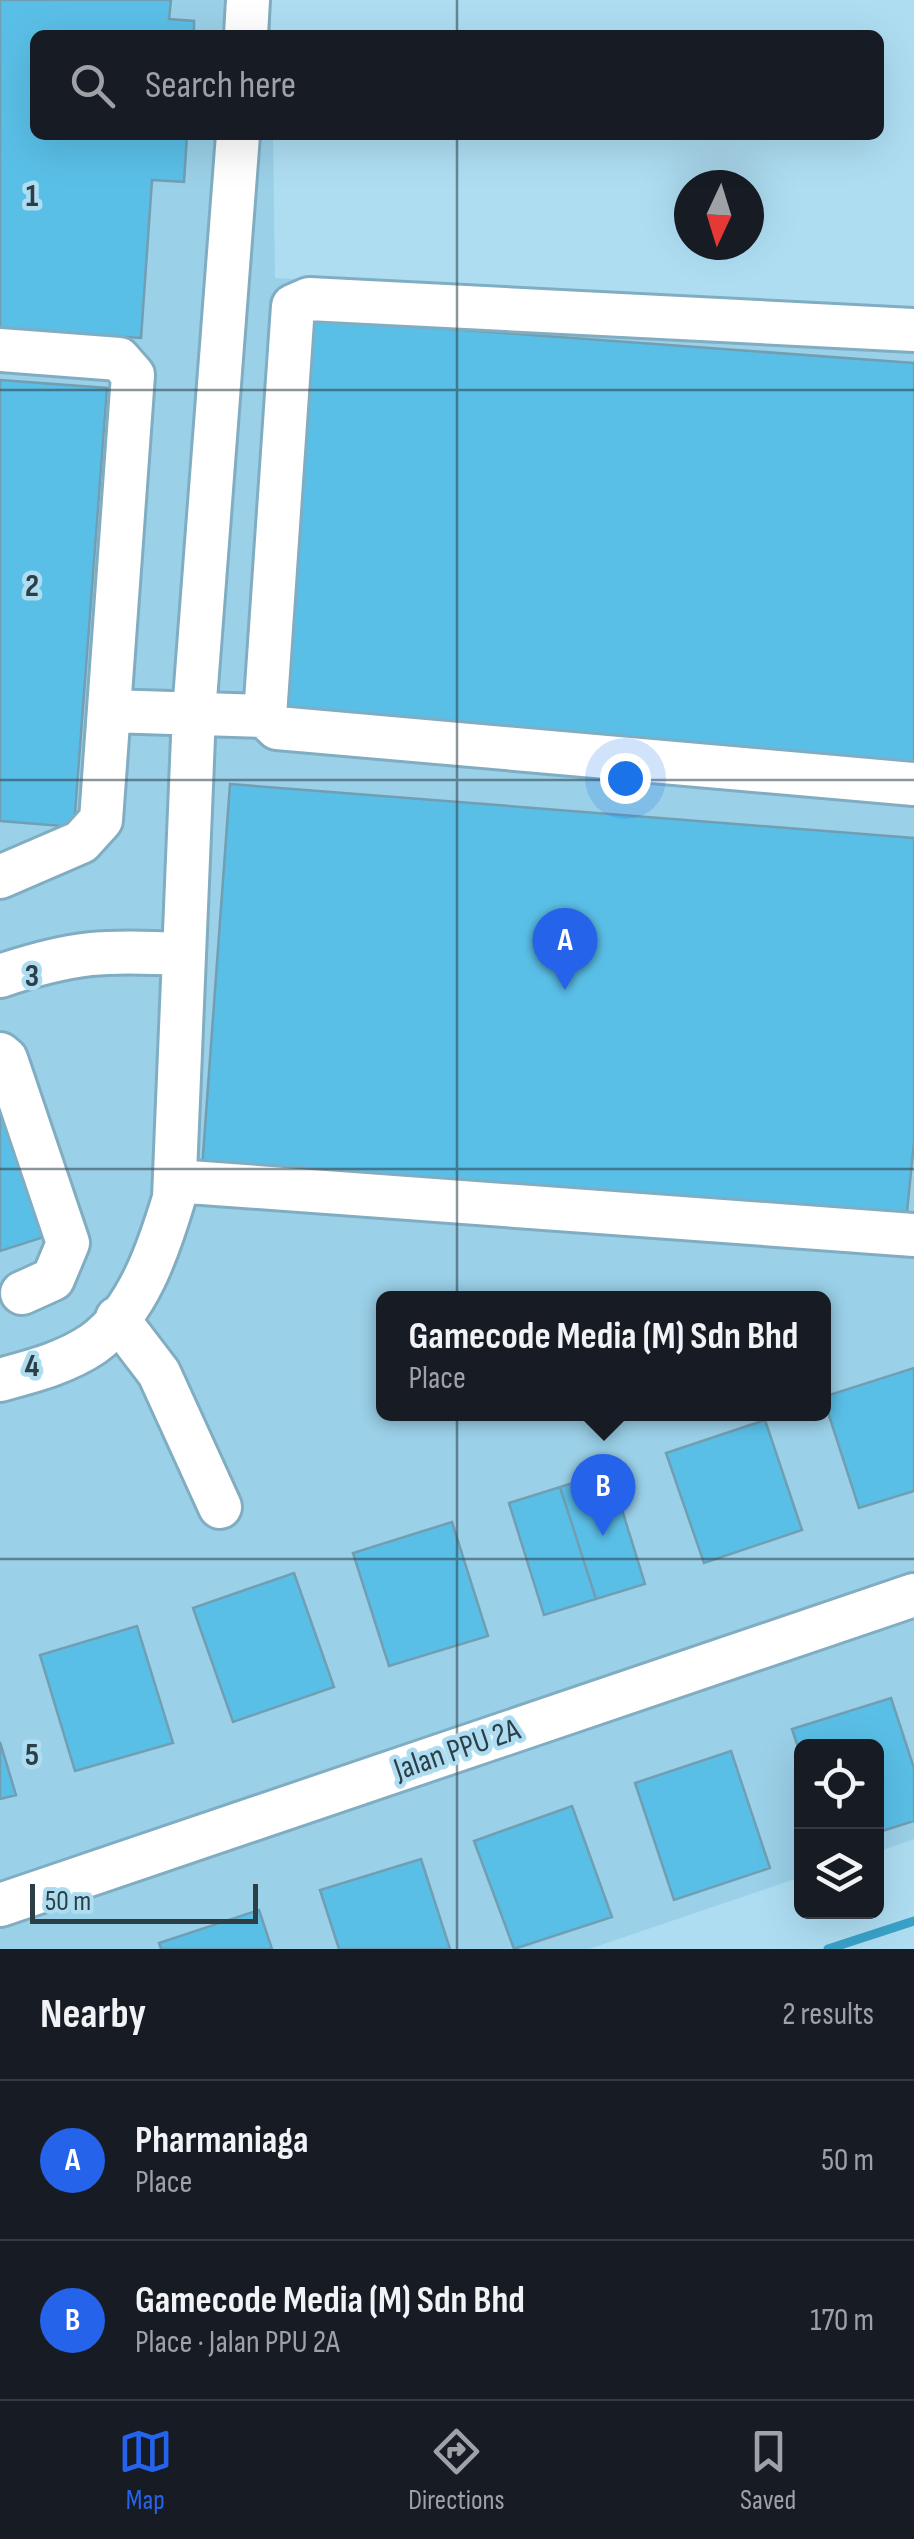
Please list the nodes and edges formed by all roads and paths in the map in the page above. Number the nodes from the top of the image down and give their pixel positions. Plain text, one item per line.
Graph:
1 (248, 0) edge
2 (246, 30) edge
3 (238, 140) edge
4 (914, 330) edge
5 (0, 350) edge
6 (109, 711) junction
7 (194, 713) junction
8 (265, 716) junction
9 (914, 784) edge
10 (0, 877) edge
11 (182, 954) junction
12 (0, 976) edge
13 (0, 1054) edge
14 (175, 1181) junction
15 (914, 1235) edge
16 (22, 1293) dead end
17 (118, 1318) junction
18 (0, 1380) edge
19 (220, 1506) dead end
20 (914, 1595) edge
21 (0, 1905) edge

1 - 2 street
3 - 7 street
4 - 8 street
5 - 6 street
6 - 7 street
6 - 10 street
7 - 8 street
7 - 11 street
8 - 9 street
11 - 12 street
11 - 14 street
13 - 16 street
14 - 15 street
14 - 17 street
17 - 18 street
17 - 19 street
20 - 21 street, Jalan PPU 2A

